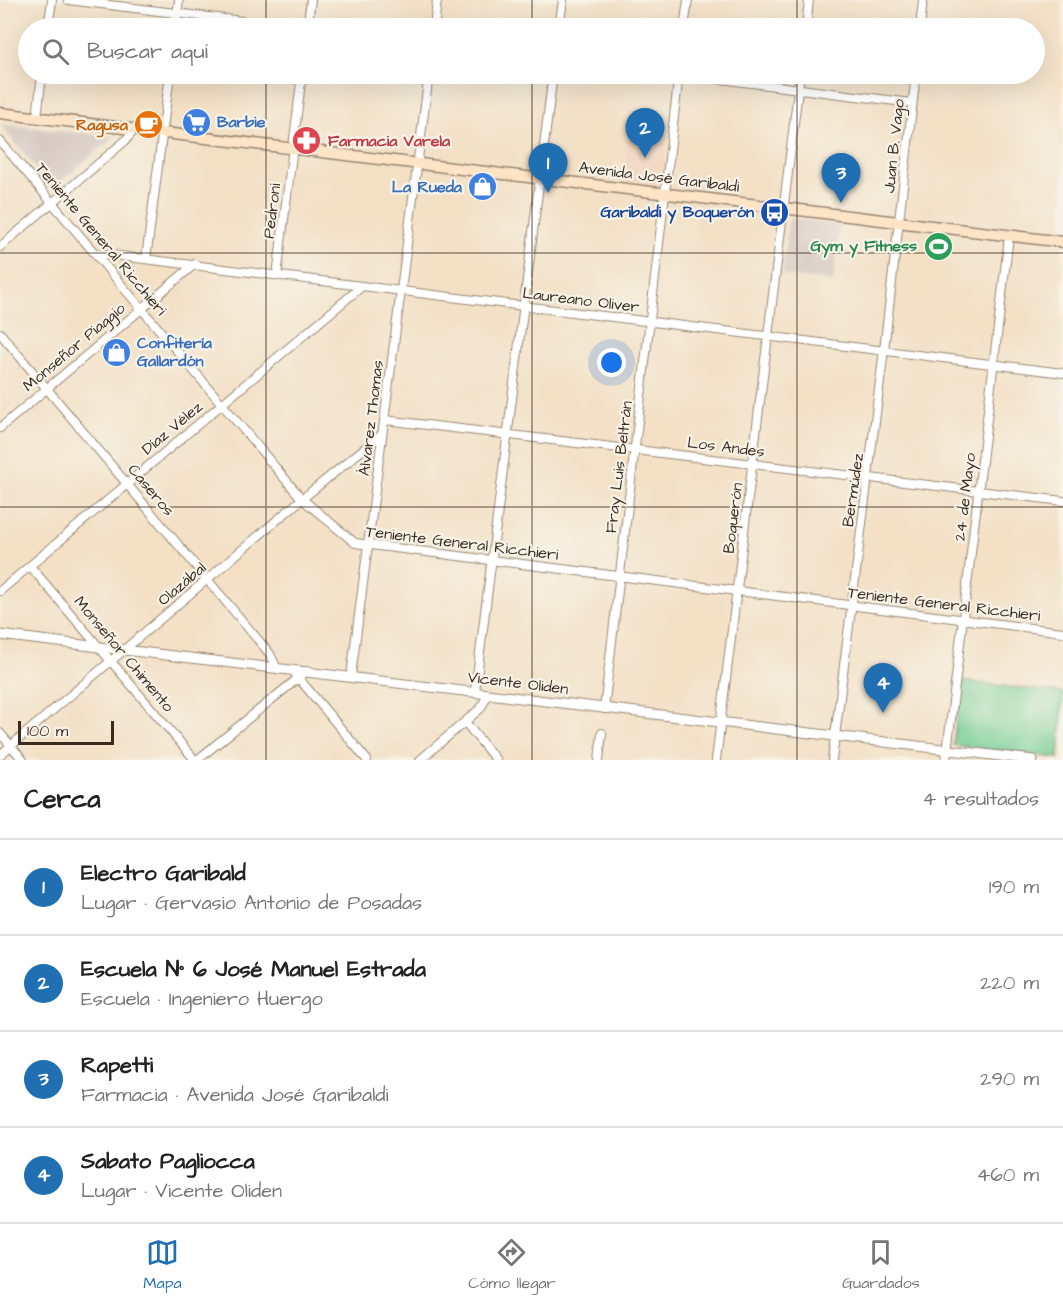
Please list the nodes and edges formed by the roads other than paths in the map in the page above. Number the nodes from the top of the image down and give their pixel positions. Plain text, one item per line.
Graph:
1 (51, 0) edge
2 (68, 0) edge
3 (179, 0) edge
4 (311, 0) edge
5 (438, 0) edge
6 (563, 0) edge
7 (688, 0) edge
8 (809, 0) edge
9 (923, 0) edge
10 (177, 13) junction
11 (49, 18) edge
12 (177, 18) edge
13 (218, 18) edge
14 (309, 18) edge
15 (435, 18) edge
16 (560, 18) edge
17 (685, 18) edge
18 (807, 18) edge
19 (921, 18) edge
20 (41, 84) edge
21 (169, 84) edge
22 (301, 84) edge
23 (428, 84) edge
24 (552, 84) edge
25 (678, 84) edge
26 (753, 84) edge
27 (799, 84) edge
28 (914, 84) edge
29 (798, 90) junction
30 (912, 103) junction
31 (0, 113) edge
32 (37, 118) junction
33 (135, 129) junction
34 (163, 132) junction
35 (0, 141) edge
36 (293, 149) junction
37 (419, 163) junction
38 (541, 178) junction
39 (666, 193) junction
40 (52, 202) junction
41 (784, 207) junction
42 (899, 222) junction
43 (1009, 236) junction
44 (1063, 242) edge
45 (0, 247) edge
46 (96, 253) junction
47 (146, 259) junction
48 (195, 264) junction
49 (277, 276) junction
50 (361, 287) junction
51 (401, 291) junction
52 (524, 307) junction
53 (141, 308) junction
54 (650, 321) junction
55 (0, 333) edge
56 (769, 336) junction
57 (884, 350) junction
58 (995, 363) junction
59 (1063, 373) edge
60 (46, 388) junction
61 (222, 404) junction
62 (385, 420) junction
63 (0, 428) edge
64 (382, 434) junction
65 (509, 435) junction
66 (635, 449) junction
67 (753, 464) junction
68 (868, 479) junction
69 (127, 483) junction
70 (979, 491) junction
71 (302, 499) junction
72 (1063, 501) edge
73 (369, 547) junction
74 (491, 559) junction
75 (30, 566) junction
76 (620, 576) junction
77 (209, 579) junction
78 (0, 591) edge
79 (737, 592) junction
80 (850, 606) junction
81 (964, 618) junction
82 (1063, 632) edge
83 (0, 635) edge
84 (100, 646) junction
85 (126, 649) junction
86 (113, 661) junction
87 (276, 667) junction
88 (291, 670) junction
89 (307, 671) junction
90 (351, 676) junction
91 (299, 678) junction
92 (475, 692) junction
93 (488, 694) junction
94 (604, 709) junction
95 (465, 722) junction
96 (720, 722) junction
97 (0, 733) edge
98 (602, 733) dead end
99 (835, 737) junction
100 (11, 746) junction
101 (0, 755) edge
102 (947, 755) edge
103 (23, 760) edge
104 (196, 760) edge
105 (367, 760) edge
106 (420, 760) edge
107 (496, 760) edge
108 (599, 760) edge
109 (716, 760) edge
110 (832, 760) edge
111 (1033, 760) edge

1 - 11 street
2 - 10 street
3 - 10 street
4 - 14 street
5 - 15 street
6 - 16 street
7 - 17 street
8 - 18 street
9 - 19 street
10 - 12 street
10 - 13 street
20 - 32 street
21 - 34 street
22 - 36 street, Pedroni
23 - 37 street, Álvarez Thomas
24 - 38 street
25 - 39 street, Fray Luis Beltrán
26 - 29 street
27 - 29 street, Boquerón
28 - 30 street, Juan B. Vago
29 - 30 street
29 - 41 street, Boquerón
30 - 42 street, Juan B. Vago
31 - 32 main road, Avenida José Garibaldi
32 - 33 main road, Avenida José Garibaldi
33 - 34 main road, Avenida José Garibaldi
33 - 40 street
34 - 36 main road, Avenida José Garibaldi
34 - 47 street
35 - 40 street, Teniente General Ricchieri
36 - 37 main road, Avenida José Garibaldi
36 - 49 street, Pedroni
37 - 38 main road, Avenida José Garibaldi
37 - 51 street, Álvarez Thomas
38 - 39 main road, Avenida José Garibaldi
38 - 52 street
39 - 41 main road, Avenida José Garibaldi
39 - 54 street, Fray Luis Beltrán
40 - 45 street
40 - 46 street, Teniente General Ricchieri
41 - 42 main road, Avenida José Garibaldi
41 - 56 street, Boquerón
42 - 43 main road, Avenida José Garibaldi
42 - 57 street, Bermúdez
43 - 44 main road, Avenida José Garibaldi
43 - 58 street, 24 de Mayo
46 - 47 street, Laureano Oliver
46 - 53 street, Teniente General Ricchieri
47 - 48 street, Laureano Oliver
48 - 49 street, Laureano Oliver
48 - 53 street, Monseñor Piaggio
49 - 50 street, Laureano Oliver
50 - 51 street, Laureano Oliver
50 - 61 street, Díaz Vélez
51 - 52 street, Laureano Oliver
51 - 62 street, Álvarez Thomas
52 - 54 street, Laureano Oliver
52 - 65 street
53 - 60 street, Monseñor Piaggio
53 - 61 street, Teniente General Ricchieri
54 - 56 street, Laureano Oliver
54 - 66 street, Fray Luis Beltrán
55 - 60 street, Caseros
56 - 57 street, Laureano Oliver
56 - 67 street, Boquerón
57 - 58 street, Laureano Oliver
57 - 68 street, Bermúdez
58 - 59 street, Laureano Oliver
58 - 70 street, 24 de Mayo
60 - 63 street, Monseñor Piaggio
60 - 69 street, Caseros
61 - 69 street, Díaz Vélez
61 - 71 street, Teniente General Ricchieri
62 - 64 street, Álvarez Thomas
62 - 65 street, Los Andes
64 - 71 street, Olazábal
64 - 73 street, Álvarez Thomas
65 - 66 street, Los Andes
65 - 74 street
66 - 67 street, Los Andes
66 - 76 street, Fray Luis Beltrán
67 - 68 street, Los Andes
67 - 79 street, Boquerón
68 - 70 street, Los Andes
68 - 80 street, Bermúdez
69 - 75 street, Díaz Vélez
69 - 77 street, Caseros
70 - 72 street, Los Andes
70 - 81 street, 24 de Mayo
71 - 73 street, Teniente General Ricchieri
71 - 77 street, Olazábal
73 - 74 street, Teniente General Ricchieri
73 - 90 street, Álvarez Thomas
74 - 76 street, Teniente General Ricchieri
74 - 92 street
75 - 78 street, Díaz Vélez
75 - 84 street, Monseñor Chimento
76 - 79 street, Teniente General Ricchieri
76 - 94 street, Fray Luis Beltrán
77 - 85 street, Olazábal
77 - 87 street, Caseros
79 - 80 street, Teniente General Ricchieri
79 - 96 street, Boquerón
80 - 81 street, Teniente General Ricchieri
80 - 99 street, Bermúdez
81 - 82 street, Teniente General Ricchieri
81 - 102 street, 24 de Mayo
83 - 84 street, Vicente Oliden
84 - 85 street, Vicente Oliden
84 - 86 street, Monseñor Chimento
85 - 86 street, Olazábal
85 - 87 street, Vicente Oliden
86 - 100 street, Olazábal
86 - 104 street, Monseñor Chimento
87 - 88 street, Vicente Oliden
88 - 89 street, Vicente Oliden
88 - 91 street
89 - 90 street, Vicente Oliden
89 - 91 street
90 - 92 street, Vicente Oliden
91 - 104 street
91 - 105 street
92 - 93 street, Vicente Oliden
93 - 94 street, Vicente Oliden
93 - 95 street
94 - 96 street, Vicente Oliden
95 - 106 street
95 - 107 street
96 - 99 street, Vicente Oliden
96 - 109 street, Boquerón
97 - 100 street
98 - 108 street
99 - 102 street, Vicente Oliden
99 - 110 street, Bermúdez
100 - 101 street, Olazábal
100 - 103 street
102 - 111 street, Vicente Oliden

